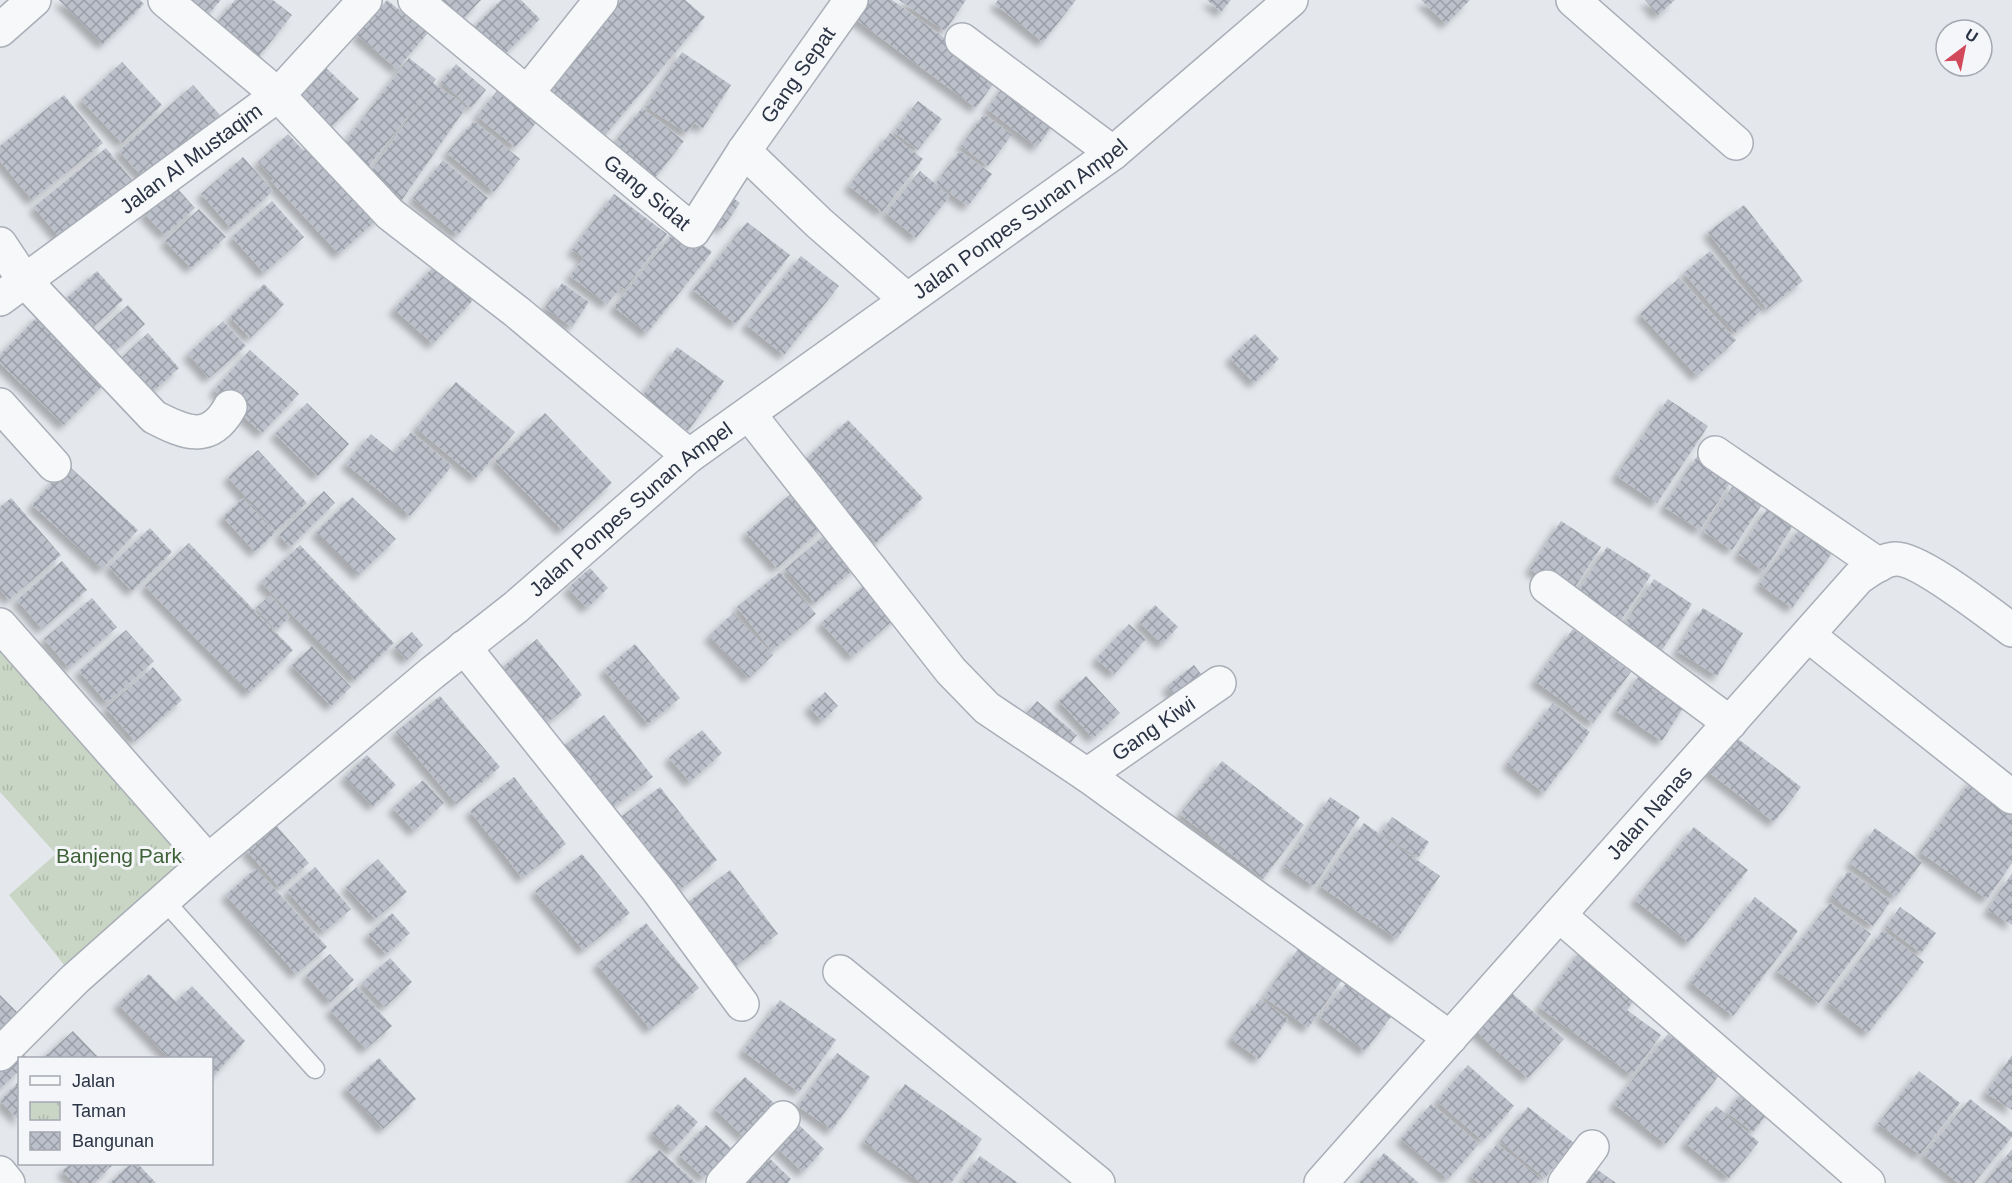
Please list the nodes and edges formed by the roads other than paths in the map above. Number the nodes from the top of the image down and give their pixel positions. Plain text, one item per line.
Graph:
1 (34, 0) edge
2 (165, 0) edge
3 (365, 0) edge
4 (415, 0) edge
5 (601, 0) edge
6 (850, 0) edge
7 (1291, 0) edge
8 (1574, 0) edge
9 (0, 30) edge
10 (962, 40) dead end
11 (527, 93) junction
12 (278, 95) junction
13 (1736, 143) dead end
14 (744, 151) junction
15 (1113, 153) junction
16 (0, 244) edge
17 (12, 290) edge
18 (906, 299) junction
19 (0, 405) edge
20 (230, 407) dead end
21 (749, 414) junction
22 (1715, 453) dead end
23 (689, 456) junction
24 (54, 465) dead end
25 (1879, 564) junction
26 (1547, 587) dead end
27 (0, 625) edge
28 (2012, 630) edge
29 (1808, 635) junction
30 (464, 647) junction
31 (1219, 683) dead end
32 (1730, 723) junction
33 (1087, 775) junction
34 (2012, 797) edge
35 (208, 861) junction
36 (164, 900) junction
37 (1559, 915) junction
38 (840, 972) dead end
39 (742, 1004) dead end
40 (1450, 1038) junction
41 (0, 1054) edge
42 (315, 1069) dead end
43 (783, 1118) dead end
44 (1592, 1147) dead end
45 (0, 1173) edge
46 (8, 1183) edge
47 (723, 1183) edge
48 (1098, 1183) edge
49 (1321, 1183) edge
50 (1565, 1183) edge
51 (1868, 1183) edge

1 - 9 street
2 - 12 street
3 - 12 street, Jalan Al Mustaqim
4 - 11 street, Gang Sidat
5 - 11 street
6 - 14 street, Gang Sepat
7 - 15 street, Jalan Ponpes Sunan Ampel
8 - 13 street
10 - 15 street
11 - 14 street, Gang Sidat
12 - 17 street, Jalan Al Mustaqim
12 - 23 street
14 - 18 street
15 - 18 street, Jalan Ponpes Sunan Ampel
16 - 17 street
17 - 20 street
18 - 21 street, Jalan Ponpes Sunan Ampel
19 - 24 street
21 - 23 street, Jalan Ponpes Sunan Ampel
21 - 33 street
22 - 25 street
23 - 30 street, Jalan Ponpes Sunan Ampel
25 - 28 street
25 - 29 street, Jalan Nanas
26 - 32 street
27 - 35 street
29 - 32 street, Jalan Nanas
29 - 34 street
30 - 35 street, Jalan Ponpes Sunan Ampel
30 - 39 street
31 - 33 street, Gang Kiwi
32 - 37 street, Jalan Nanas
33 - 40 street
35 - 36 street, Jalan Ponpes Sunan Ampel
36 - 41 street, Jalan Ponpes Sunan Ampel
36 - 42 lane
37 - 40 street, Jalan Nanas
37 - 51 street
38 - 48 street
40 - 49 street, Jalan Nanas
43 - 47 street
44 - 50 street
45 - 46 street

